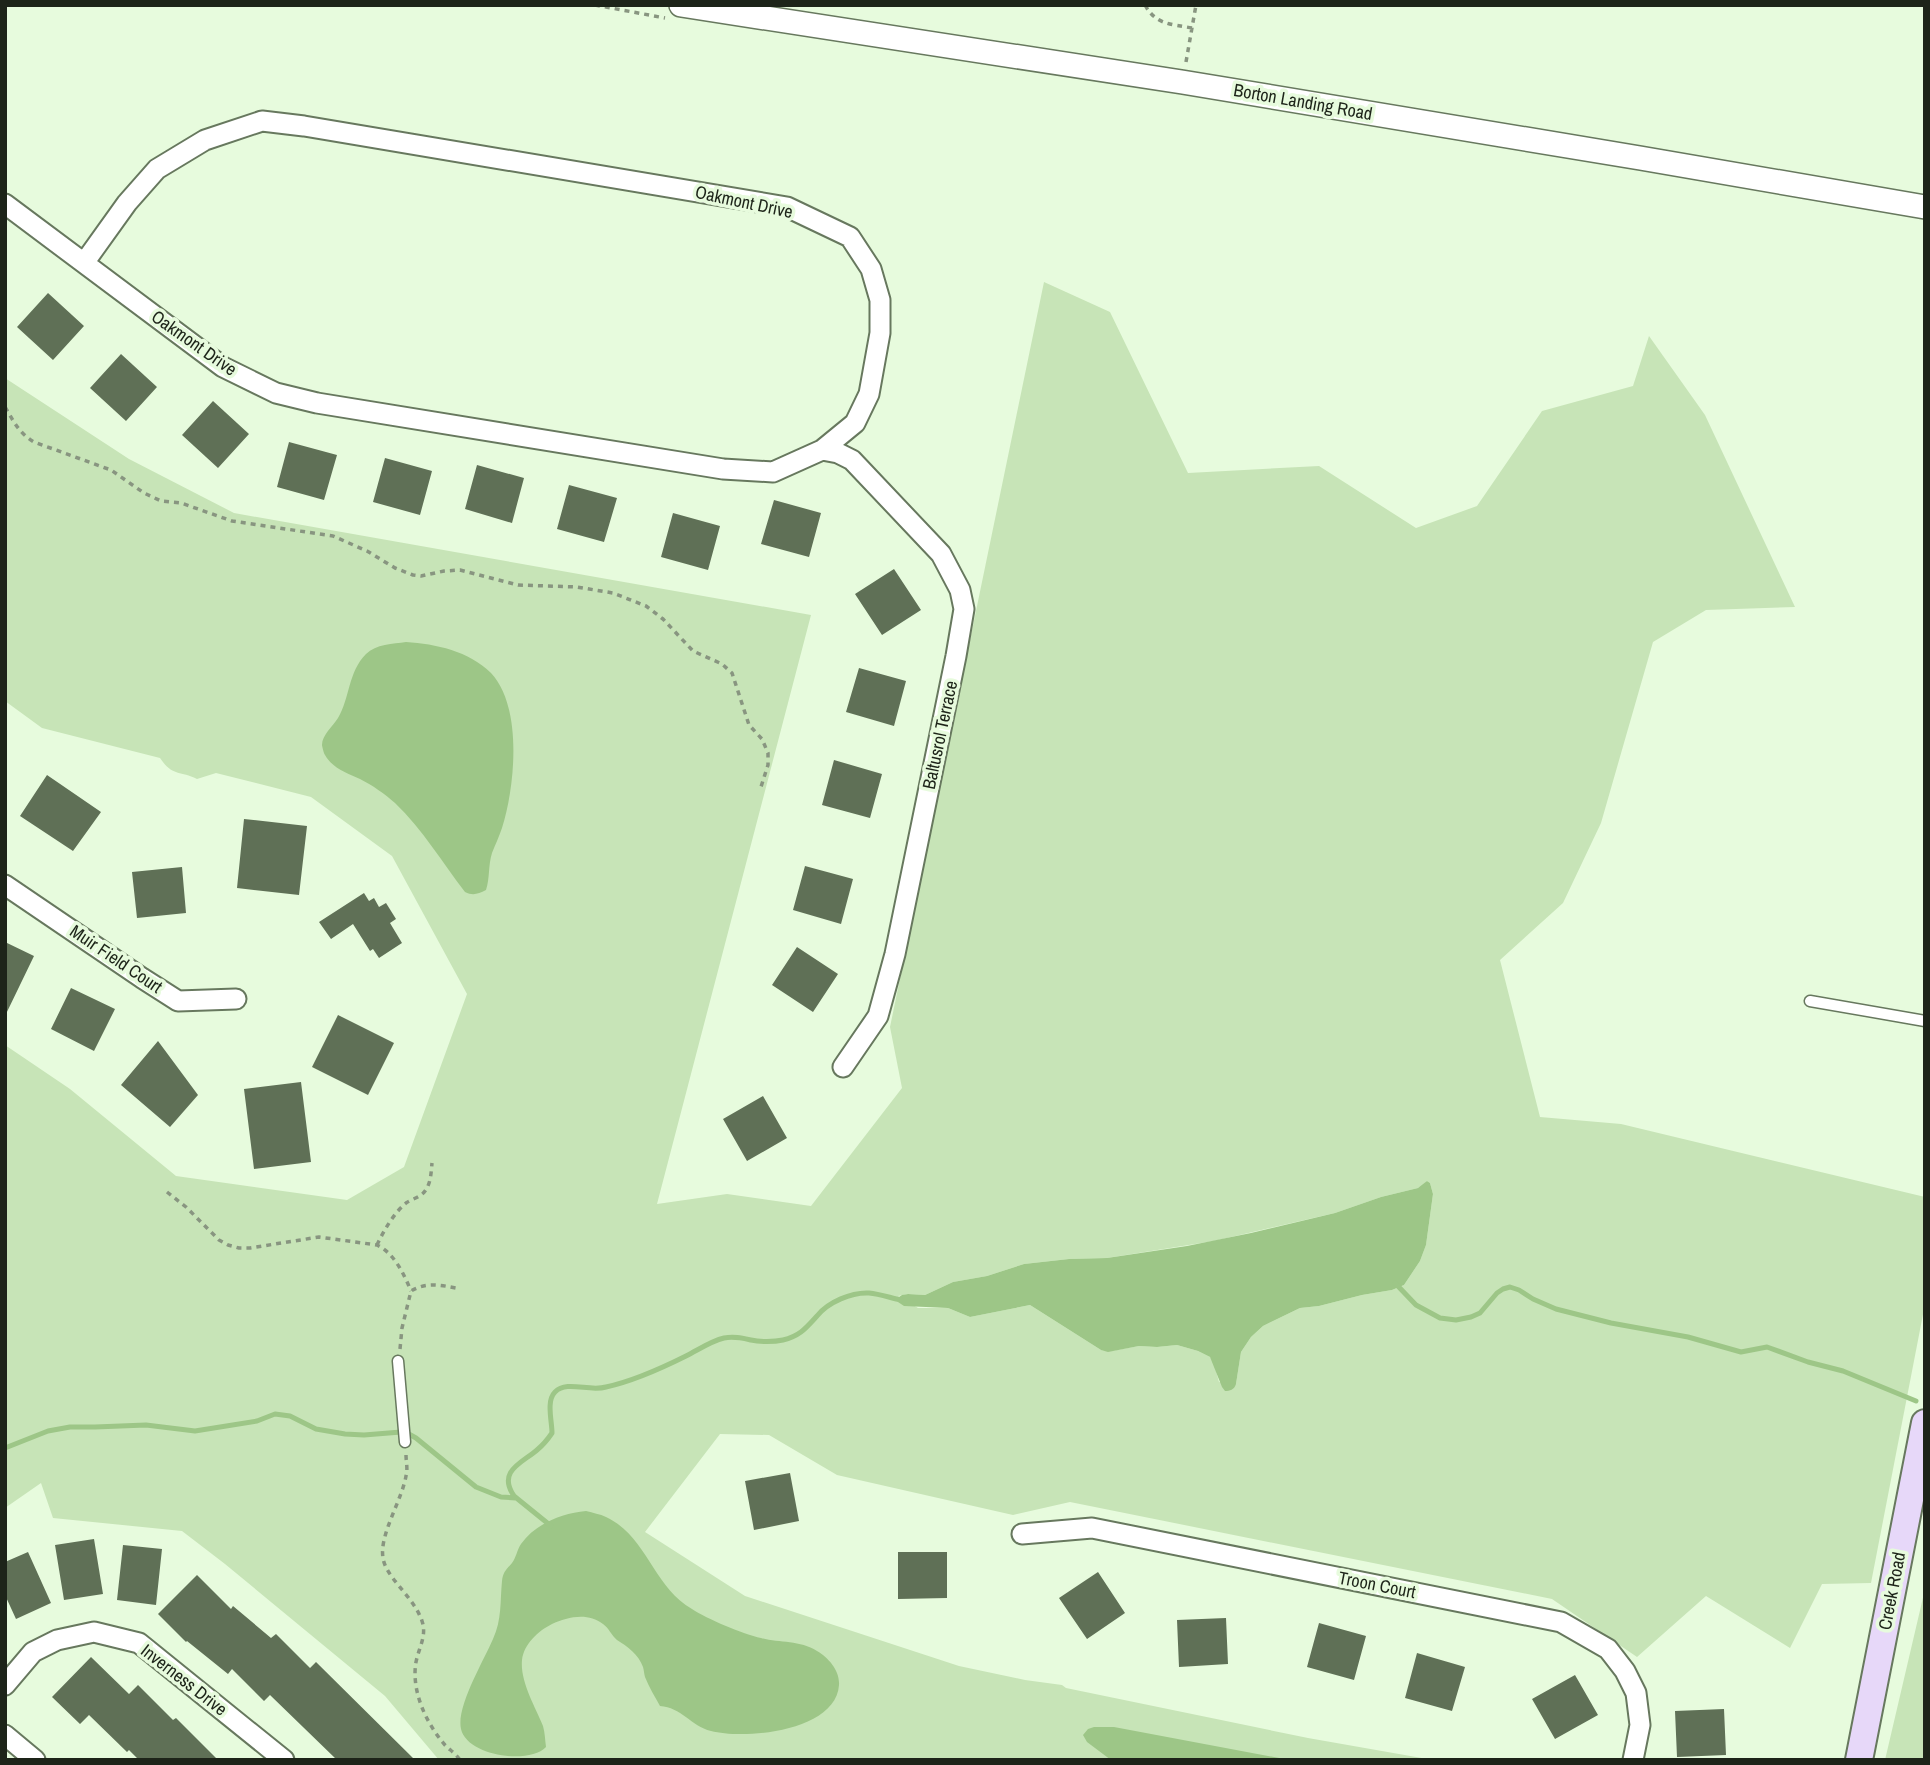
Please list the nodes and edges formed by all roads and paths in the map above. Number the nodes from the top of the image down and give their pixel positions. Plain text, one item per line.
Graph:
1 (1145, 5) edge
2 (1196, 5) edge
3 (695, 6) edge
4 (1192, 28) junction
5 (1182, 82) junction
6 (5, 204) edge
7 (1925, 207) edge
8 (84, 263) junction
9 (5, 407) edge
10 (822, 450) junction
11 (760, 790) dead end
12 (5, 885) edge
13 (236, 999) dead end
14 (1810, 1001) dead end
15 (1925, 1021) edge
16 (842, 1067) dead end
17 (432, 1163) dead end
18 (167, 1192) dead end
19 (377, 1245) junction
20 (456, 1288) dead end
21 (411, 1291) junction
22 (398, 1361) joint
23 (1925, 1423) edge
24 (405, 1442) joint
25 (1023, 1534) dead end
26 (5, 1685) edge
27 (5, 1735) edge
28 (35, 1760) edge
29 (284, 1760) edge
30 (460, 1760) edge
31 (1633, 1760) edge
32 (1859, 1760) edge

1 - 4 path
2 - 4 path
3 - 5 street, Borton Landing Road
4 - 5 path
5 - 7 street, Borton Landing Road
6 - 8 street, Oakmont Drive
8 - 10 street, Oakmont Drive
8 - 10 street, Oakmont Drive
9 - 11 path
10 - 16 street, Baltusrol Terrace
12 - 13 street, Muir Field Court
14 - 15 lane
17 - 19 path
18 - 19 path
19 - 21 path
20 - 21 path
21 - 22 path
22 - 24 lane
23 - 32 main road, Creek Road
24 - 30 path
25 - 31 street, Troon Court
26 - 29 street, Inverness Drive
27 - 28 street

